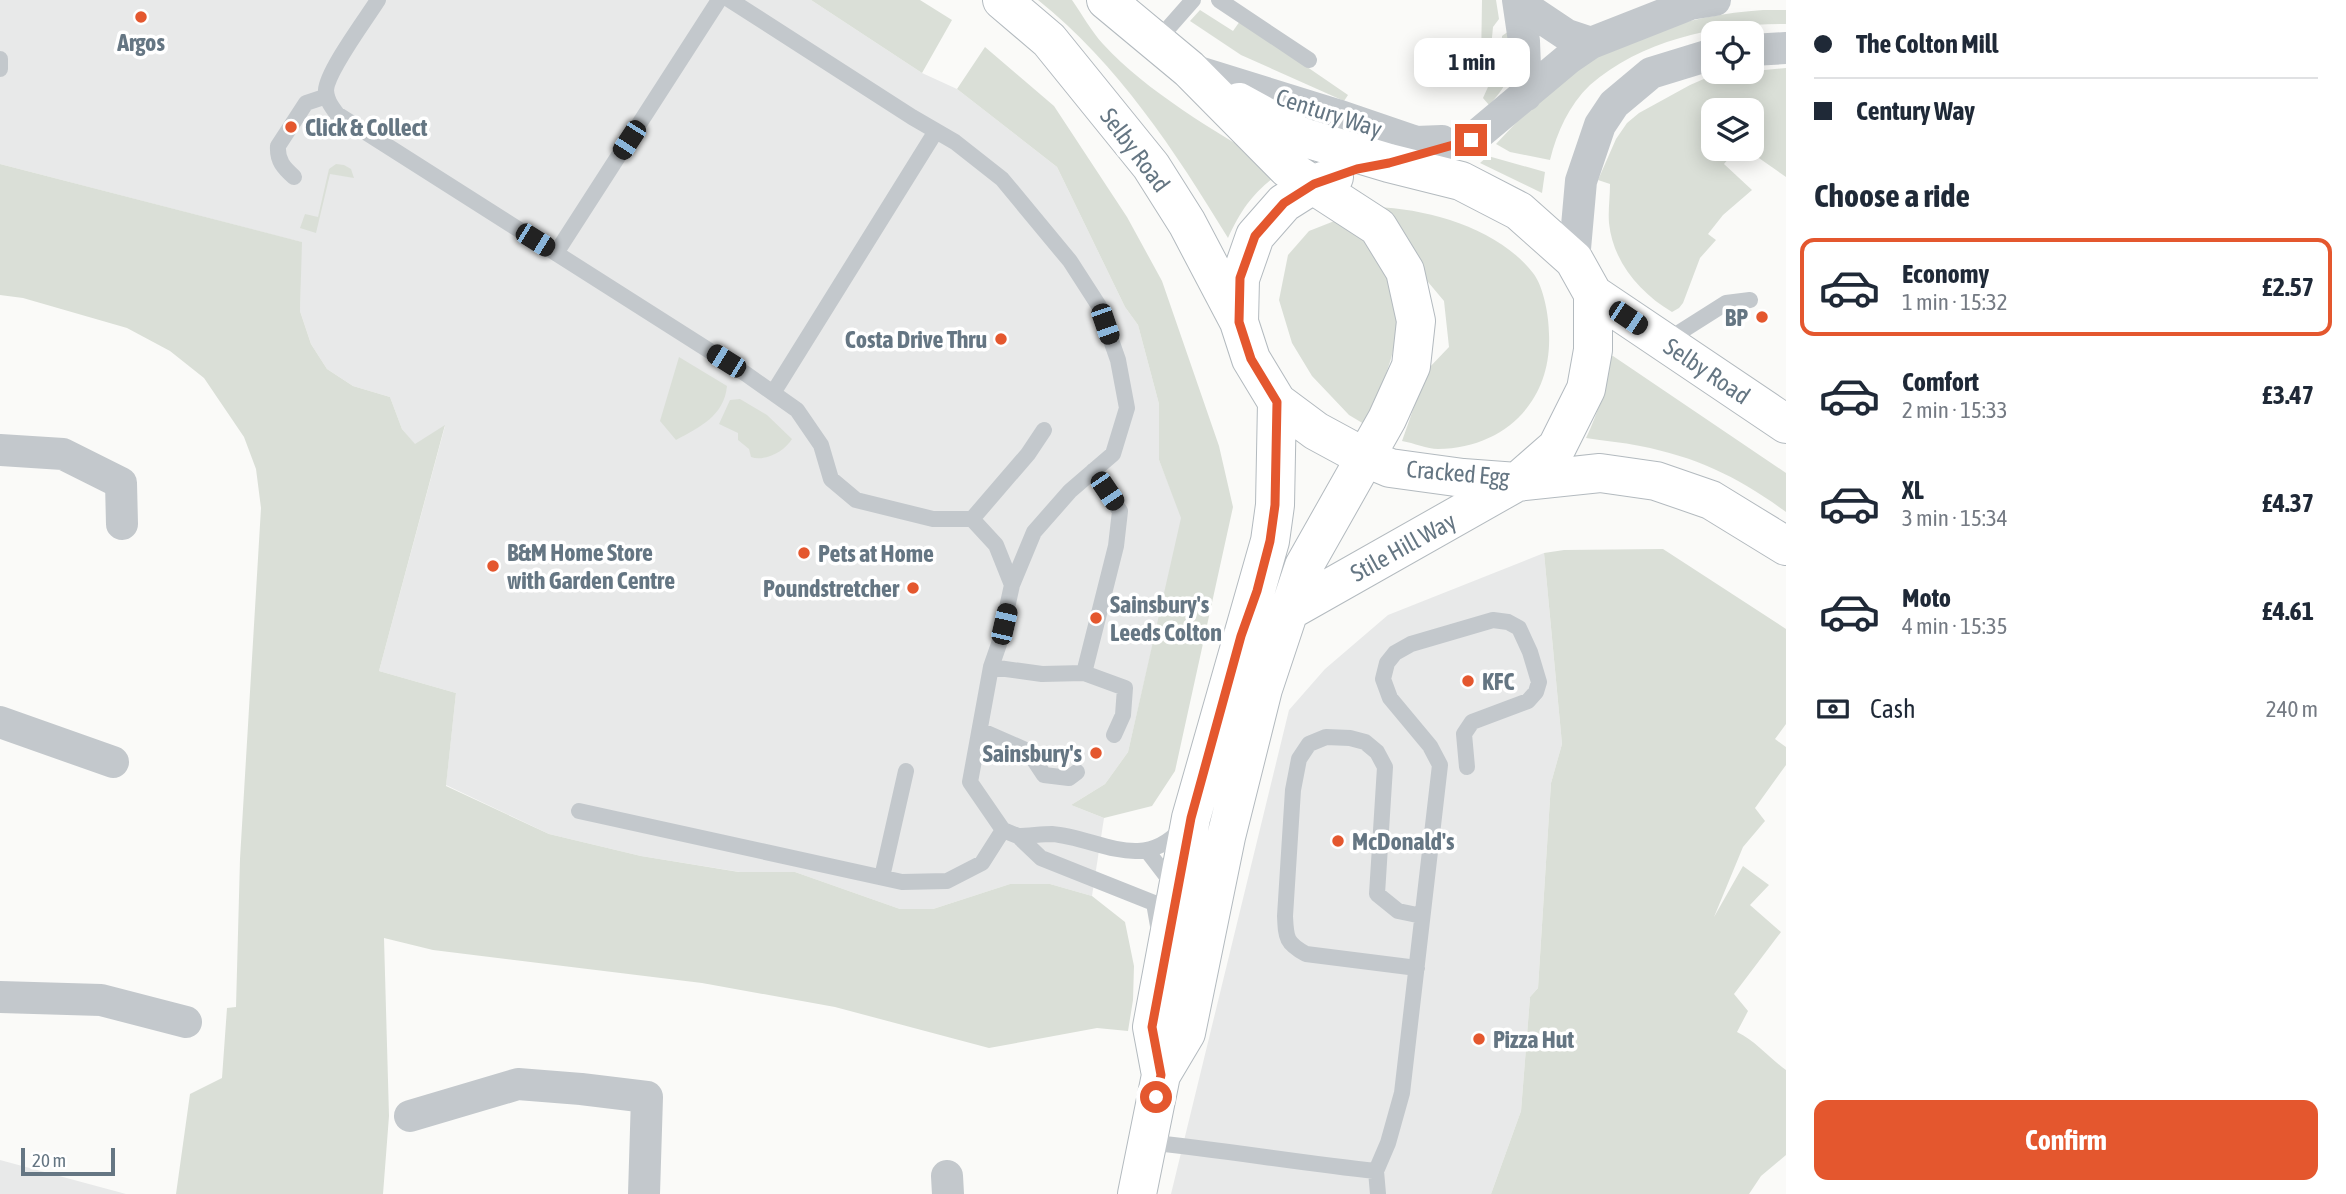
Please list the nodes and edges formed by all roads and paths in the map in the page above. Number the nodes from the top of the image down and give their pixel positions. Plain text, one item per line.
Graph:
1 (378, 0) edge
2 (719, 0) edge
3 (730, 0) edge
4 (1002, 0) edge
5 (1106, 0) edge
6 (1193, 0) edge
7 (1219, 0) edge
8 (1715, 0) edge
9 (1518, 1) edge
10 (1156, 42) junction
11 (1591, 43) junction
12 (1786, 48) edge
13 (1764, 49) edge
14 (1701, 58) edge
15 (0, 59) edge
16 (1309, 60) dead end
17 (0, 69) edge
18 (1189, 69) junction
19 (1526, 95) junction
20 (327, 96) junction
21 (936, 131) junction
22 (1471, 140) junction
23 (1389, 163) junction
24 (294, 177) dead end
25 (1314, 184) junction
26 (556, 253) junction
27 (1574, 260) junction
28 (1593, 294) junction
29 (1750, 300) dead end
30 (1239, 322) junction
31 (1664, 342) junction
32 (773, 393) junction
33 (1277, 402) junction
34 (1786, 424) edge
35 (1044, 430) dead end
36 (0, 450) edge
37 (1364, 457) junction
38 (1093, 471) junction
39 (1517, 482) junction
40 (972, 519) junction
41 (122, 524) dead end
42 (1786, 546) edge
43 (1012, 585) junction
44 (1289, 611) junction
45 (991, 667) junction
46 (1084, 673) junction
47 (0, 722) edge
48 (980, 730) junction
49 (1114, 735) dead end
50 (113, 762) dead end
51 (1467, 767) dead end
52 (906, 771) dead end
53 (1077, 772) dead end
54 (579, 811) dead end
55 (1191, 818) junction
56 (1011, 833) junction
57 (1148, 852) junction
58 (882, 877) junction
59 (1180, 904) junction
60 (1422, 916) junction
61 (1417, 968) junction
62 (0, 997) edge
63 (186, 1022) dead end
64 (1161, 1075) junction
65 (410, 1116) dead end
66 (1147, 1142) junction
67 (1376, 1171) junction
68 (644, 1194) edge
69 (1136, 1194) edge
70 (1378, 1194) edge

1 - 20 lane
2 - 26 lane
3 - 21 lane
4 - 30 main road, Selby Road
5 - 10 main road
6 - 10 lane
7 - 16 lane
8 - 11 street, Century Way
9 - 11 street
9 - 19 street
10 - 18 main road
11 - 19 street, Century Way
12 - 13 street
14 - 27 street
15 - 17 lane
18 - 22 street, Century Way
18 - 23 main road
18 - 25 main road
19 - 22 street, Century Way
20 - 24 lane
20 - 26 lane
21 - 32 lane
21 - 38 lane
22 - 23 street, Century Way
23 - 25 main road, Cracked Egg
23 - 27 main road, Cracked Egg
25 - 30 main road, Cracked Egg
25 - 37 main road, Cracked Egg
26 - 32 lane
27 - 28 main road, Cracked Egg
28 - 31 main road, Selby Road
28 - 39 main road, Cracked Egg
29 - 31 lane
30 - 33 main road, Cracked Egg
31 - 34 main road, Selby Road
32 - 40 lane
33 - 37 main road, Cracked Egg
33 - 55 main road, Stile Hill Way
35 - 40 lane
36 - 41 street
37 - 39 main road, Cracked Egg
37 - 44 main road, Stile Hill Way
38 - 43 lane
38 - 46 lane
39 - 42 main road
39 - 44 main road, Stile Hill Way
40 - 43 lane
43 - 45 lane
44 - 59 main road, Stile Hill Way
45 - 46 lane
45 - 48 lane
46 - 49 lane
47 - 50 street
48 - 53 lane
48 - 56 lane
51 - 60 lane
52 - 58 lane
54 - 58 lane
55 - 57 lane, Stile Hill Way
55 - 59 main road, Stile Hill Way
56 - 57 lane
56 - 58 lane
56 - 59 lane
57 - 59 lane
59 - 64 main road, Stile Hill Way
59 - 64 main road, Stile Hill Way
60 - 61 lane
60 - 61 lane
61 - 67 lane
62 - 63 street
64 - 66 main road, Stile Hill Way
65 - 68 street
66 - 67 lane
66 - 69 main road, Stile Hill Way
67 - 70 lane

